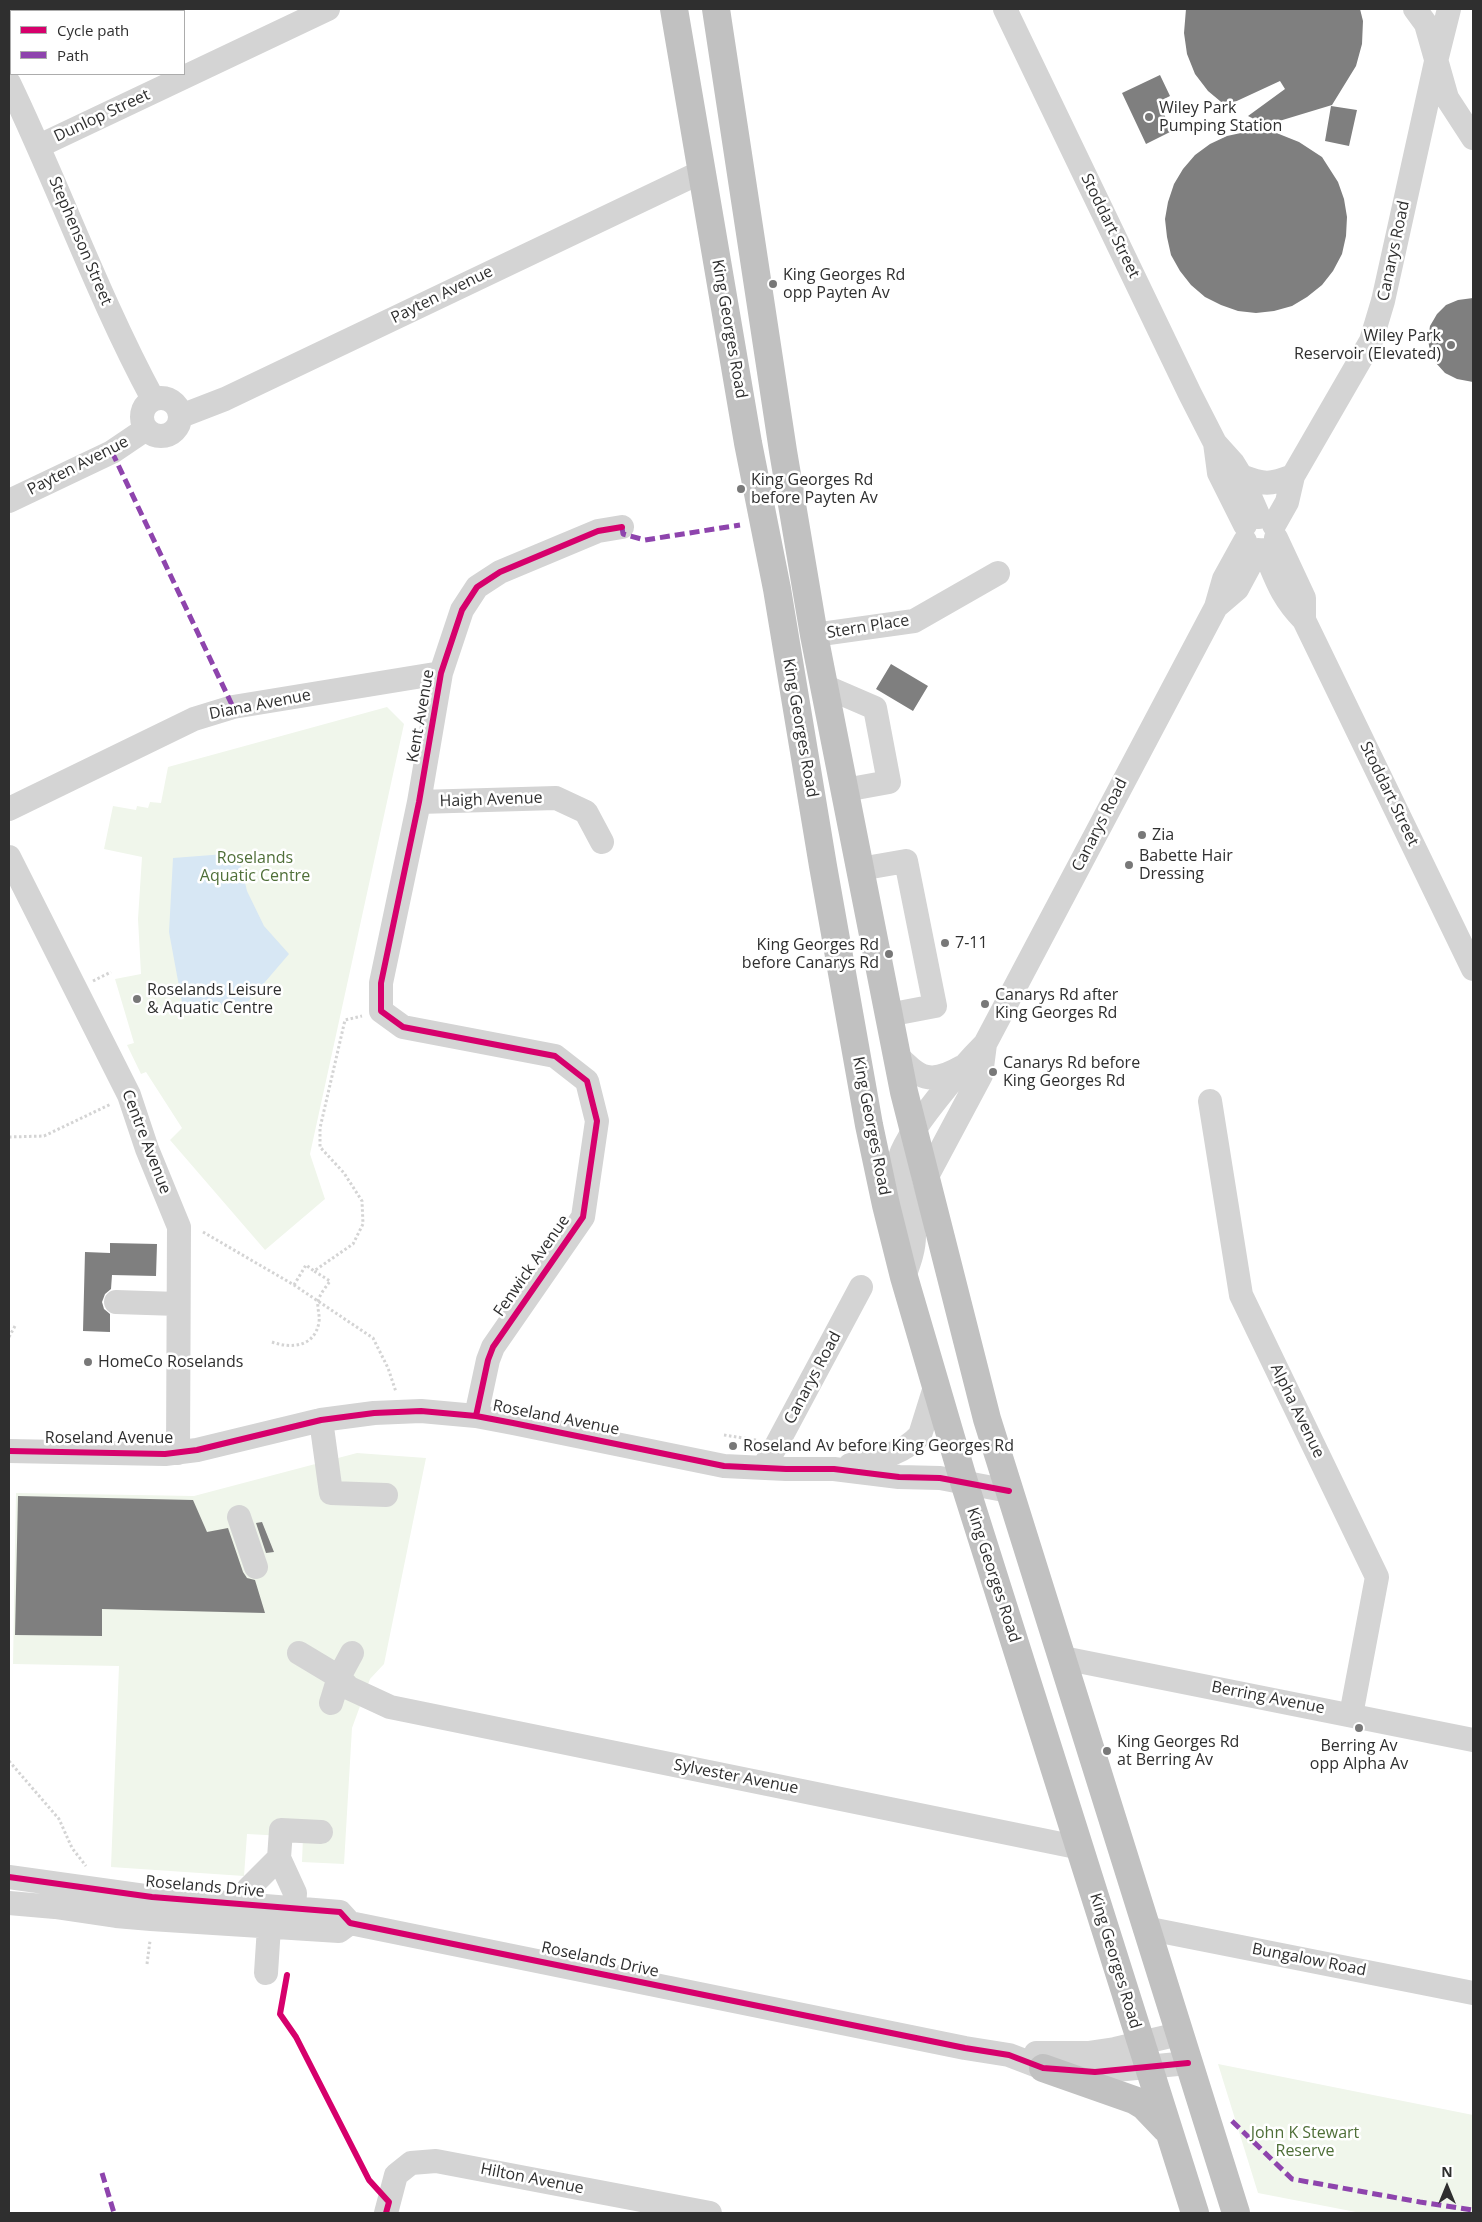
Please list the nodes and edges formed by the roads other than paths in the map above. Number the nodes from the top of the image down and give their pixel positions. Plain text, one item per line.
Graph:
1 (328, 9) edge
2 (674, 9) edge
3 (716, 9) edge
4 (1005, 9) edge
5 (1415, 9) edge
6 (1450, 9) edge
7 (1437, 57) junction
8 (9, 83) edge
9 (1473, 138) edge
10 (39, 146) junction
11 (701, 172) junction
12 (153, 399) junction
13 (181, 416) junction
14 (146, 429) junction
15 (1215, 443) junction
16 (1241, 476) junction
17 (1293, 476) junction
18 (9, 501) edge
19 (622, 527) dead end
20 (1261, 533) junction
21 (998, 573) dead end
22 (1243, 580) junction
23 (1284, 596) junction
24 (1216, 606) junction
25 (1304, 620) junction
26 (814, 635) junction
27 (441, 673) junction
28 (824, 686) junction
29 (845, 790) junction
30 (419, 802) junction
31 (9, 809) edge
32 (602, 842) dead end
33 (9, 857) edge
34 (860, 869) junction
35 (18, 897) edge
36 (1473, 969) edge
37 (381, 1011) joint
38 (888, 1015) junction
39 (985, 1044) junction
40 (895, 1054) junction
41 (964, 1065) junction
42 (1210, 1101) dead end
43 (914, 1132) junction
44 (926, 1178) junction
45 (904, 1277) junction
46 (861, 1287) dead end
47 (116, 1302) dead end
48 (178, 1304) junction
49 (935, 1387) junction
50 (476, 1416) junction
51 (321, 1420) junction
52 (9, 1451) edge
53 (178, 1452) junction
54 (762, 1468) junction
55 (834, 1469) junction
56 (964, 1482) junction
57 (1008, 1491) junction
58 (386, 1495) dead end
59 (239, 1517) dead end
60 (256, 1567) dead end
61 (352, 1652) dead end
62 (299, 1653) dead end
63 (1062, 1658) junction
64 (339, 1677) junction
65 (331, 1703) dead end
66 (1351, 1715) junction
67 (1473, 1740) edge
68 (321, 1832) dead end
69 (1081, 1848) junction
70 (279, 1858) junction
71 (9, 1876) edge
72 (9, 1903) edge
73 (247, 1904) junction
74 (294, 1908) junction
75 (350, 1923) junction
76 (269, 1927) junction
77 (1146, 1928) junction
78 (266, 1973) dead end
79 (1473, 1993) edge
80 (1179, 2034) junction
81 (1009, 2055) junction
82 (1145, 2055) junction
83 (1188, 2062) junction
84 (1043, 2068) junction
85 (1169, 2132) junction
86 (386, 2213) edge
87 (710, 2213) edge
88 (1195, 2213) edge
89 (1236, 2213) edge

1 - 10 street, Dunlop Street
2 - 11 highway, King Georges Road
3 - 26 highway, King Georges Road
4 - 15 street, Stoddart Street
5 - 7 street
6 - 7 street, Canarys Road
7 - 9 street
7 - 17 street, Canarys Road
8 - 10 street, Stephenson Street
10 - 12 street, Stephenson Street
11 - 13 street, Payten Avenue
11 - 45 highway, King Georges Road
12 - 13 street
12 - 14 street
13 - 14 street
14 - 18 street, Payten Avenue
15 - 16 street, Stoddart Street
15 - 20 street, Stoddart Street
16 - 17 street
16 - 20 street, Stoddart Street
17 - 20 street, Canarys Road
19 - 27 street, Kent Avenue
20 - 22 street, Canarys Road
20 - 23 street, Stoddart Street
20 - 24 street, Canarys Road
20 - 25 street, Stoddart Street
21 - 26 street, Stern Place
22 - 23 street, Stoddart Street
22 - 24 street, Canarys Road
23 - 25 street, Stoddart Street
24 - 39 street, Canarys Road
25 - 36 street, Stoddart Street
26 - 28 highway, King Georges Road
27 - 30 street, Kent Avenue
27 - 31 street, Diana Avenue
28 - 29 highway, King Georges Road
28 - 29 street
29 - 34 highway, King Georges Road
30 - 32 street, Haigh Avenue
30 - 37 street, Kent Avenue
33 - 35 street, Centre Avenue
34 - 38 highway, King Georges Road
34 - 38 street
35 - 48 street, Centre Avenue
37 - 50 street, Fenwick Avenue
38 - 40 highway, King Georges Road
39 - 41 street, Canarys Road
39 - 44 street, Canarys Road
40 - 41 street, Canarys Road
40 - 43 highway, King Georges Road
41 - 43 street, Canarys Road
42 - 66 street, Alpha Avenue
43 - 44 highway, King Georges Road
43 - 45 street, Canarys Road
44 - 57 highway, King Georges Road
45 - 49 highway, King Georges Road
46 - 54 street, Canarys Road
47 - 48 street
48 - 53 street, Centre Avenue
49 - 55 street, Roseland Avenue
49 - 56 highway, King Georges Road
50 - 51 street, Roseland Avenue
50 - 54 street, Roseland Avenue
51 - 53 street, Roseland Avenue
51 - 58 street
52 - 53 street, Roseland Avenue
54 - 55 street, Roseland Avenue
55 - 56 street, Roseland Avenue
56 - 57 street, Roseland Avenue
56 - 69 highway, King Georges Road
57 - 63 highway, King Georges Road
59 - 60 street
61 - 64 street
62 - 64 street, Sylvester Avenue
63 - 66 street, Berring Avenue
63 - 77 highway, King Georges Road
64 - 65 street
64 - 69 street, Sylvester Avenue
66 - 67 street, Berring Avenue
68 - 70 street
69 - 82 highway, King Georges Road
70 - 73 street
70 - 74 street
71 - 73 street, Roselands Drive
72 - 76 street, Roselands Drive
73 - 74 street, Roselands Drive
74 - 75 street, Roselands Drive
75 - 76 street, Roselands Drive
75 - 81 street, Roselands Drive
76 - 78 street
77 - 79 street, Bungalow Road
77 - 80 highway, King Georges Road
80 - 82 street, Roselands Drive
80 - 83 highway, King Georges Road
81 - 82 street, Roselands Drive
81 - 84 street, Roselands Drive
82 - 83 street, Roselands Drive
82 - 84 street, Roselands Drive
82 - 85 highway, King Georges Road
83 - 89 highway, King Georges Road
84 - 85 highway
85 - 88 highway, King Georges Road
86 - 87 street, Hilton Avenue

